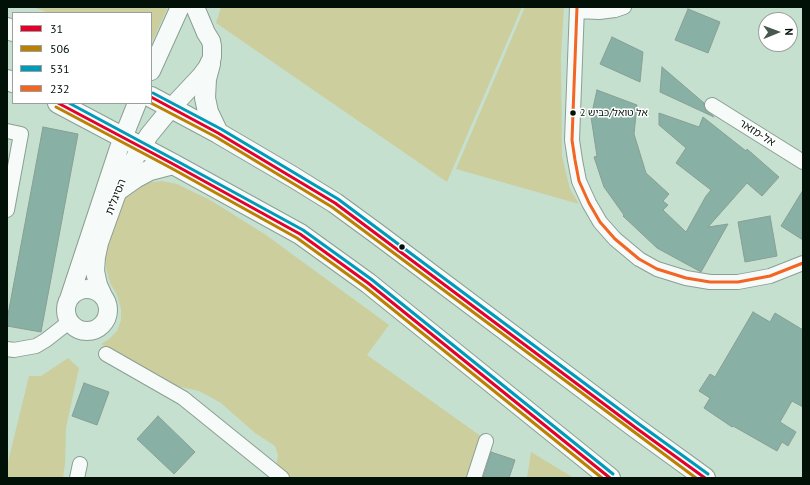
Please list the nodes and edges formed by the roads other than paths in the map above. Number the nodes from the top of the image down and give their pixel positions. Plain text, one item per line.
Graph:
1 (180, 7) edge
2 (195, 7) edge
3 (624, 7) edge
4 (577, 9) edge
5 (169, 30) junction
6 (206, 33) junction
7 (210, 64) junction
8 (152, 69) edge
9 (152, 98) edge
10 (60, 104) edge
11 (136, 104) edge
12 (712, 105) dead end
13 (171, 108) junction
14 (7, 131) edge
15 (218, 133) junction
16 (123, 138) junction
17 (141, 147) junction
18 (803, 162) edge
19 (173, 164) junction
20 (118, 190) junction
21 (7, 210) edge
22 (803, 263) edge
23 (104, 298) junction
24 (69, 299) junction
25 (70, 322) junction
26 (7, 349) edge
27 (106, 354) dead end
28 (486, 441) dead end
29 (277, 476) edge
30 (474, 478) edge
31 (610, 478) edge
32 (705, 478) edge

1 - 5 street
2 - 6 street
3 - 4 street
4 - 22 street
5 - 6 street
5 - 8 street
6 - 7 street
7 - 13 street, הסיגלית
7 - 15 main road
9 - 13 main road
10 - 16 main road
11 - 16 street, הסיגלית
12 - 18 street, אל-מזאר
13 - 15 main road
13 - 17 street, הסיגלית
14 - 21 street
15 - 32 main road
16 - 17 main road
16 - 24 street, הסיגלית
17 - 19 main road
17 - 20 street, הסיגלית
19 - 20 main road
19 - 31 main road
20 - 23 street, הסיגלית
23 - 24 street
23 - 25 street
24 - 25 street
25 - 26 street
27 - 29 street
28 - 30 street

